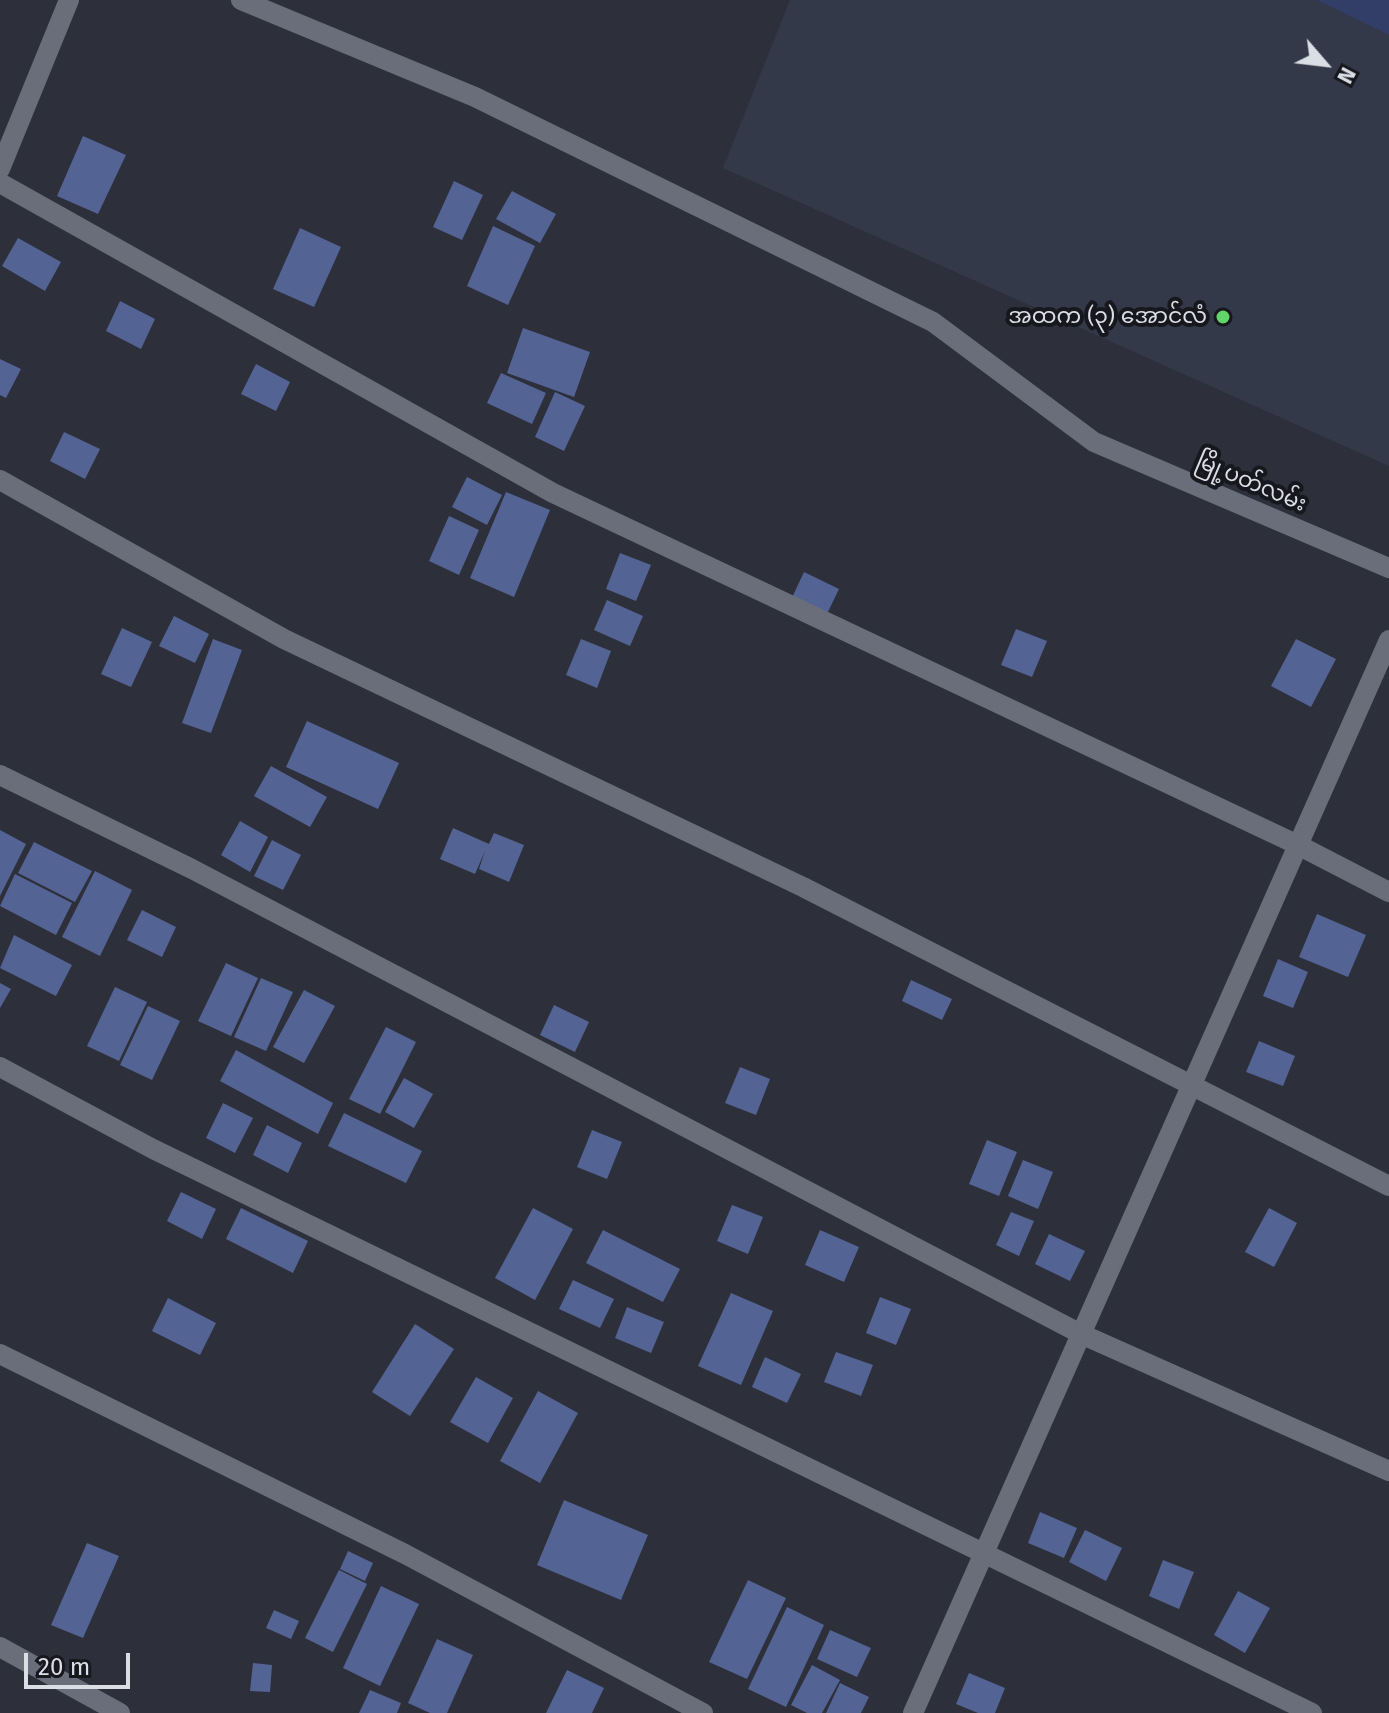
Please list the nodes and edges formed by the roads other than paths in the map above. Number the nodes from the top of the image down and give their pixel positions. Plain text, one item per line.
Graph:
1 (69, 0) edge
2 (241, 0) edge
3 (0, 169) edge
4 (0, 183) edge
5 (0, 480) edge
6 (1389, 568) edge
7 (1389, 640) edge
8 (0, 775) edge
9 (1298, 845) junction
10 (1389, 892) edge
11 (0, 1067) edge
12 (1191, 1086) junction
13 (1389, 1186) edge
14 (1081, 1334) junction
15 (0, 1354) edge
16 (1389, 1471) edge
17 (985, 1551) junction
18 (0, 1647) edge
19 (120, 1713) edge
20 (703, 1713) edge
21 (913, 1713) edge
22 (1312, 1713) edge

1 - 3 street
2 - 6 street, မြို့ပတ်လမ်း
4 - 9 street
5 - 12 street
7 - 9 street
8 - 14 street
9 - 10 street
9 - 12 street
11 - 17 street
12 - 13 street
12 - 14 street
14 - 16 street
14 - 17 street
15 - 20 street
17 - 21 street
17 - 22 street
18 - 19 street

